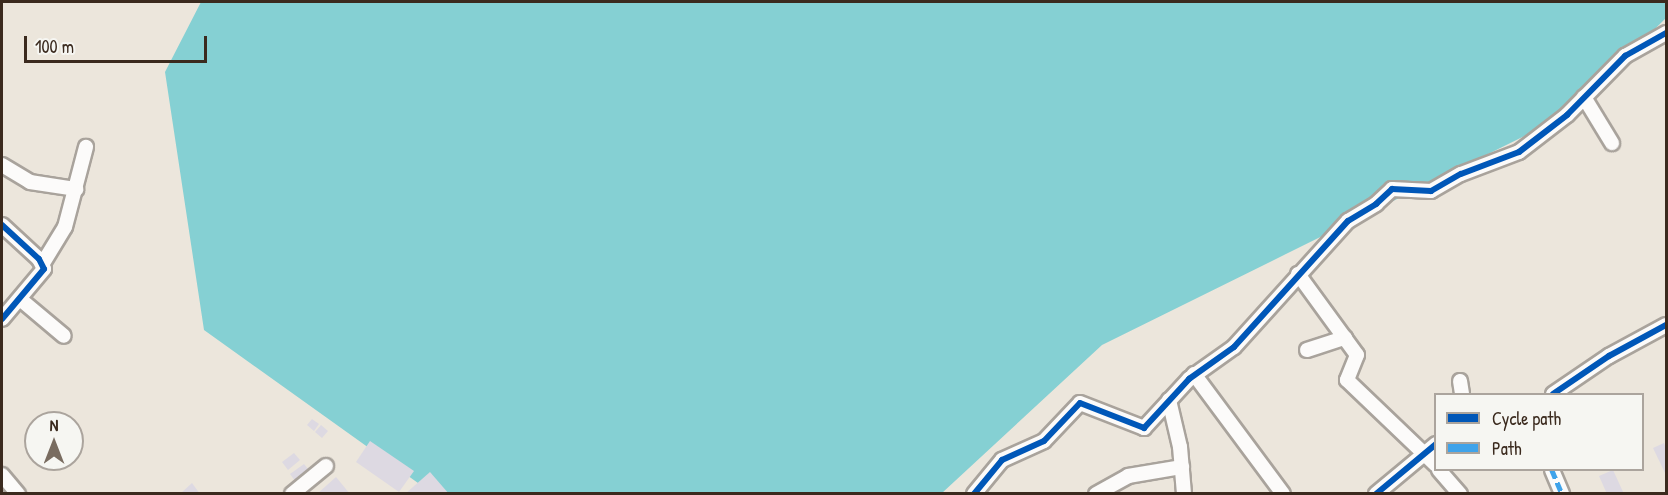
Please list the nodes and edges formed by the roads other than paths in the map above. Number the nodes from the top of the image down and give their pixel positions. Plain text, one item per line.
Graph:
1 (1666, 33) edge
2 (1584, 97) junction
3 (1612, 143) dead end
4 (86, 147) dead end
5 (2, 165) edge
6 (76, 189) junction
7 (2, 225) edge
8 (43, 263) junction
9 (1298, 274) junction
10 (20, 299) junction
11 (2, 319) edge
12 (1666, 325) edge
13 (64, 336) dead end
14 (1345, 338) junction
15 (1307, 350) dead end
16 (1194, 374) junction
17 (1554, 393) edge
18 (1169, 400) junction
19 (1429, 447) edge
20 (326, 466) dead end
21 (1182, 466) junction
22 (1440, 471) edge
23 (1552, 471) edge
24 (2, 475) edge
25 (18, 494) edge
26 (292, 494) edge
27 (974, 494) edge
28 (1096, 494) edge
29 (1184, 494) edge
30 (1283, 494) edge
31 (1376, 494) edge
32 (1460, 494) edge
33 (1562, 494) edge

1 - 2 street
2 - 3 street
2 - 9 street
4 - 6 street
5 - 6 street
6 - 8 street
7 - 8 street
8 - 10 street
9 - 14 street
9 - 16 street
10 - 11 street
10 - 13 street
12 - 17 street
14 - 15 street
14 - 19 street
16 - 18 street
16 - 30 street
18 - 21 street
18 - 27 street
19 - 31 street
20 - 26 street
21 - 28 street
21 - 29 street
22 - 32 street
23 - 33 street
24 - 25 street

